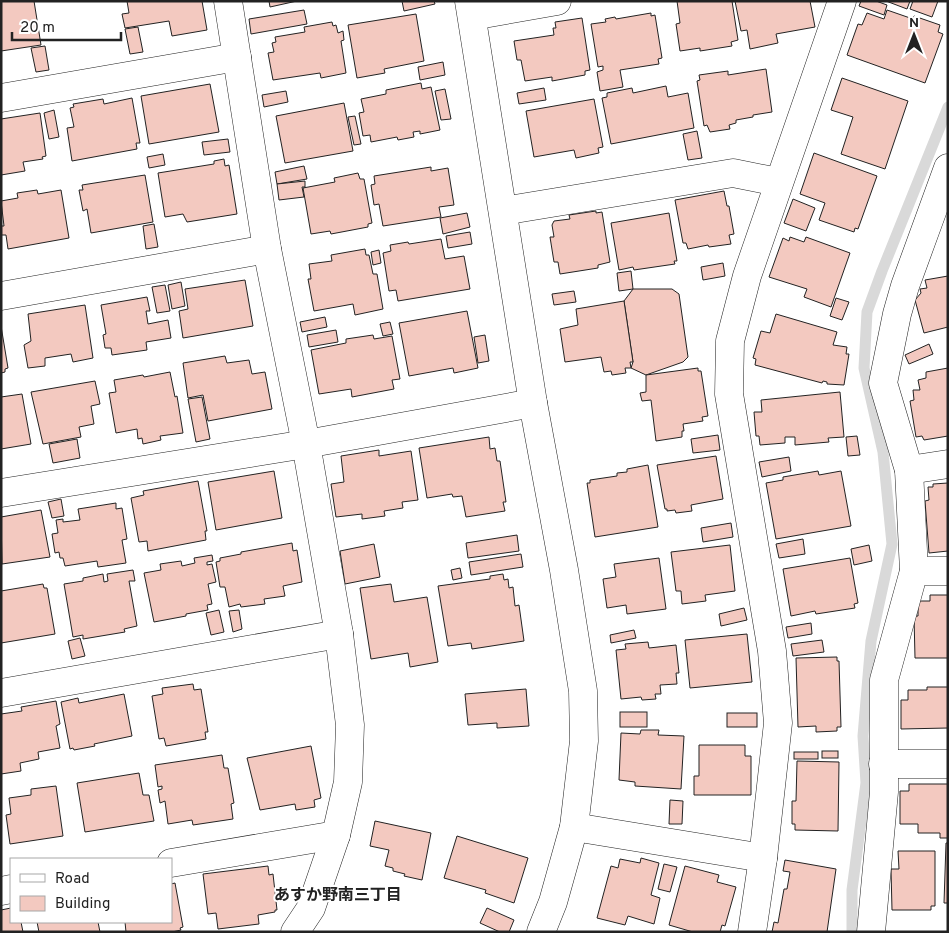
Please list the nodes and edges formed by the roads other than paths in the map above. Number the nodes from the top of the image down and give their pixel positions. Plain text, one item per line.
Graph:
1 (228, 1) edge
2 (557, 1) edge
3 (842, 1) edge
4 (470, 8) edge
5 (237, 57) junction
6 (1, 98) edge
7 (948, 168) edge
8 (778, 182) junction
9 (503, 211) junction
10 (268, 249) junction
11 (1, 296) edge
12 (533, 403) junction
13 (306, 444) junction
14 (948, 464) edge
15 (909, 470) junction
16 (1, 493) edge
17 (914, 571) junction
18 (948, 571) edge
19 (338, 634) junction
20 (1, 693) edge
21 (883, 764) junction
22 (948, 764) edge
23 (574, 827) junction
24 (336, 835) junction
25 (763, 858) junction
26 (172, 863) edge
27 (295, 932) edge
28 (541, 932) edge
29 (752, 932) edge
30 (871, 932) edge

1 - 5 street
2 - 4 street
3 - 8 street
4 - 9 street
5 - 6 street
5 - 10 street
7 - 15 street
8 - 9 street
8 - 25 street
9 - 12 street
10 - 11 street
10 - 13 street
12 - 13 street
12 - 23 street
13 - 16 street
13 - 19 street
14 - 15 street
15 - 17 street
17 - 18 street
17 - 21 street
19 - 20 street
19 - 24 street
21 - 22 street
21 - 30 street
23 - 25 street
23 - 28 street
24 - 26 street
24 - 27 street
25 - 29 street

